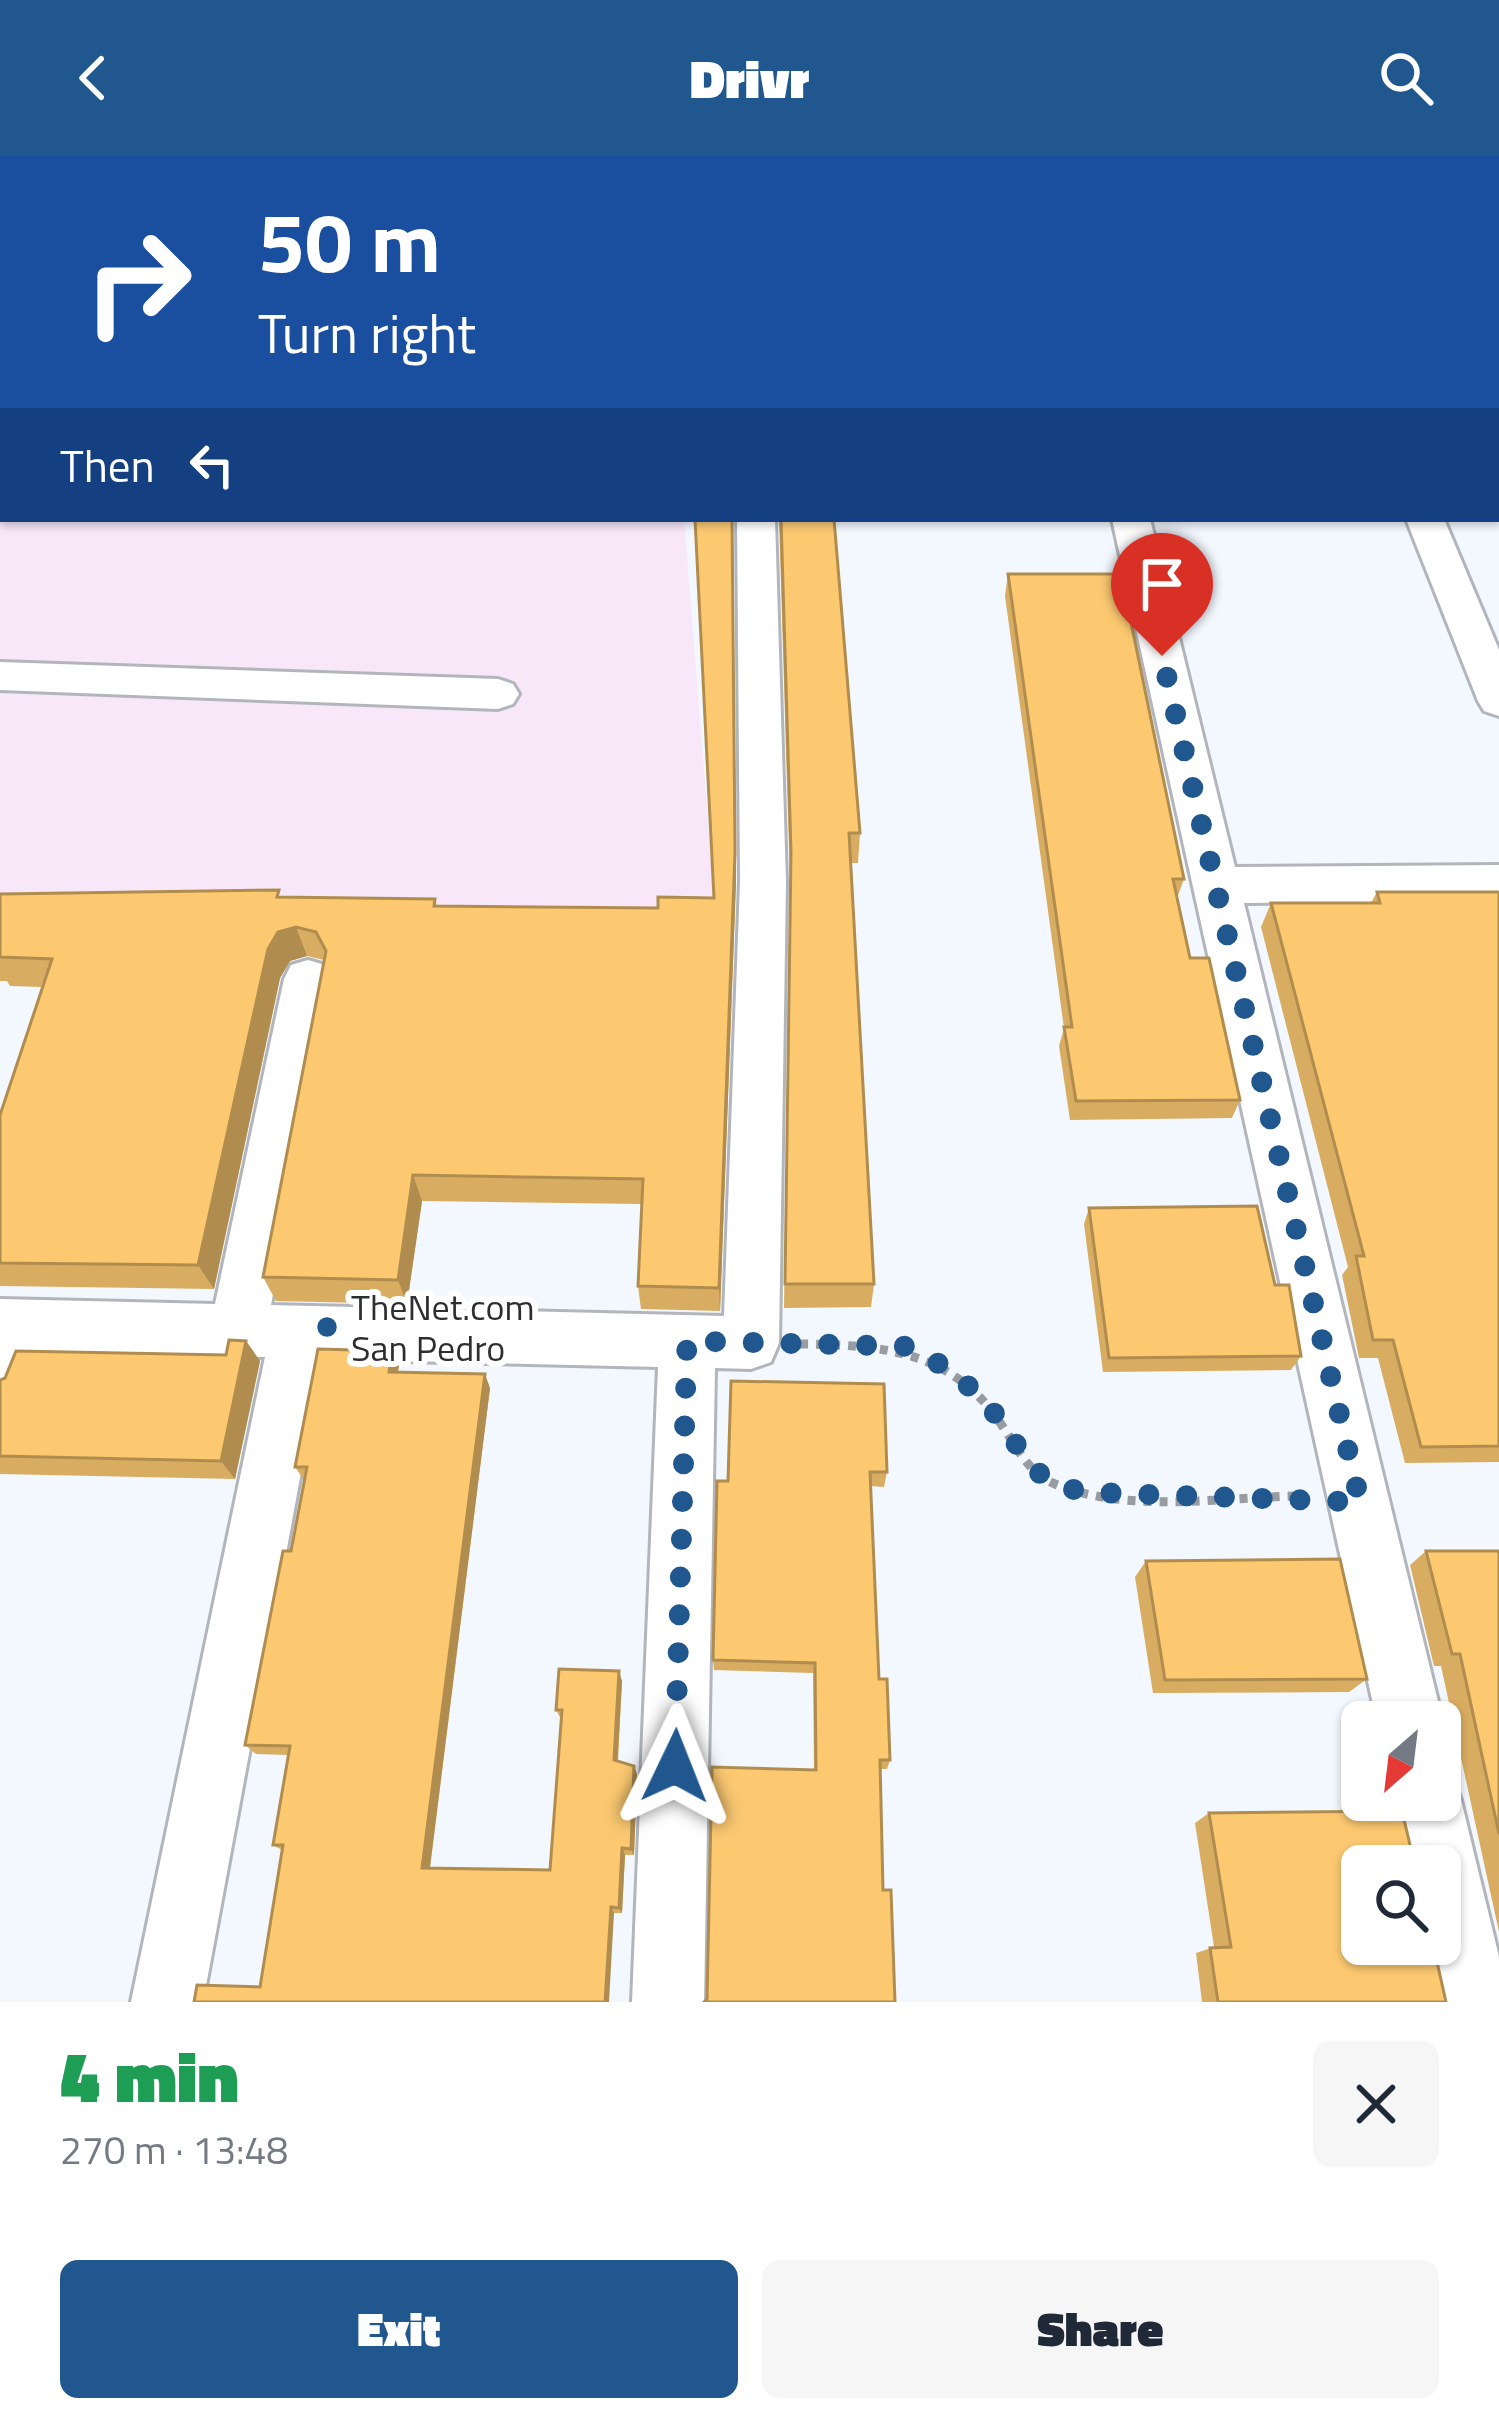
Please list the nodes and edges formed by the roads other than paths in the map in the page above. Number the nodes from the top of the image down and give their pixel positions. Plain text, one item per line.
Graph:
1 (756, 522) edge
2 (1132, 522) edge
3 (1425, 522) edge
4 (0, 676) edge
5 (1497, 688) edge
6 (498, 694) dead end
7 (1499, 883) edge
8 (1214, 885) junction
9 (308, 980) dead end
10 (269, 1332) junction
11 (687, 1341) junction
12 (7, 1343) edge
13 (1405, 1701) edge
14 (1433, 1821) edge
15 (167, 2002) edge
16 (668, 2002) edge
17 (1474, 2002) edge

1 - 11 street
2 - 8 street
3 - 5 street
4 - 6 street
7 - 8 street
8 - 13 street
9 - 10 street
10 - 11 street
10 - 12 street
10 - 15 street
11 - 16 street
14 - 17 street

